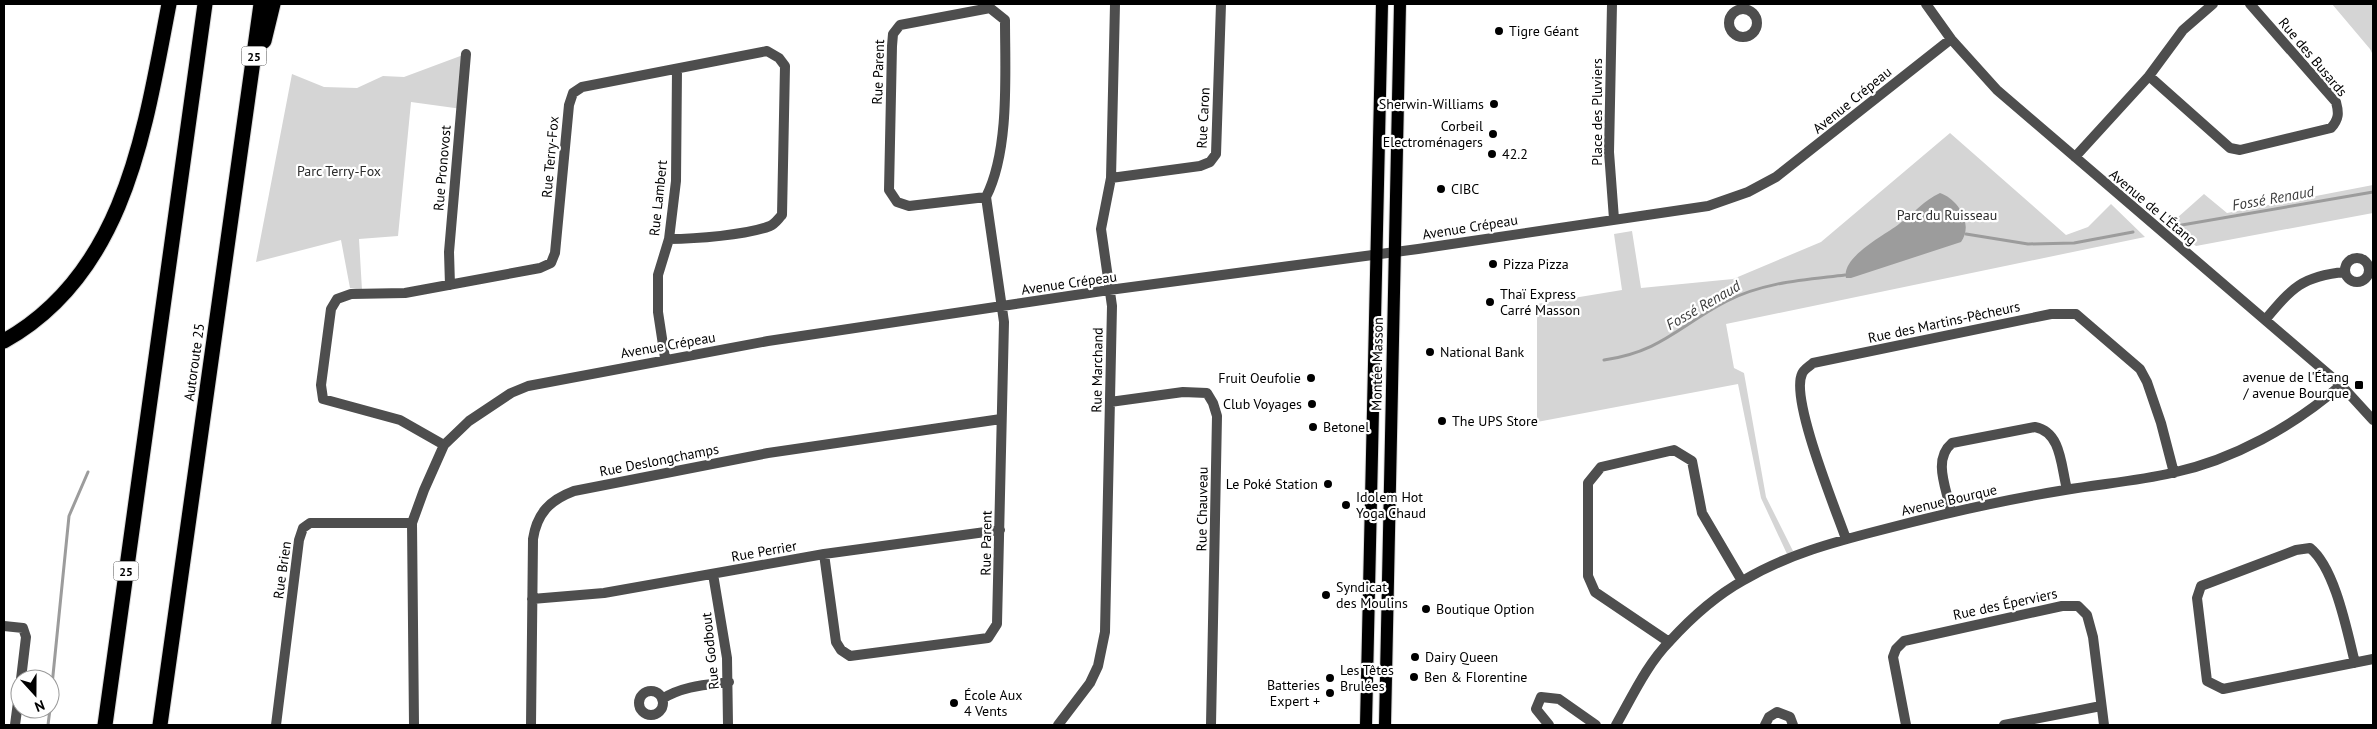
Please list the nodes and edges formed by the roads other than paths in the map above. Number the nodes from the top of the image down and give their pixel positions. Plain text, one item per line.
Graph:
1 (169, 4) edge
2 (198, 4) edge
3 (205, 4) edge
4 (261, 4) edge
5 (273, 4) edge
6 (1115, 4) edge
7 (1221, 4) edge
8 (1382, 4) edge
9 (1400, 4) edge
10 (1612, 4) edge
11 (1926, 4) edge
12 (2213, 4) edge
13 (2250, 4) edge
14 (1951, 39) junction
15 (466, 54) dead end
16 (677, 69) junction
17 (2148, 76) junction
18 (195, 78) junction
19 (247, 108) junction
20 (2074, 157) junction
21 (1111, 178) junction
22 (986, 197) junction
23 (1614, 219) junction
24 (669, 239) junction
25 (1394, 252) junction
26 (1377, 254) junction
27 (2345, 272) dead end
28 (450, 285) junction
29 (1110, 290) junction
30 (1001, 307) junction
31 (2265, 320) junction
32 (4, 341) edge
33 (665, 358) junction
34 (2341, 385) junction
35 (1110, 402) junction
36 (1001, 419) junction
37 (2373, 420) edge
38 (444, 445) junction
39 (2174, 473) junction
40 (2067, 489) junction
41 (1951, 512) junction
42 (412, 523) junction
43 (1000, 530) junction
44 (1371, 536) junction
45 (1388, 537) junction
46 (1846, 539) junction
47 (824, 554) junction
48 (713, 574) junction
49 (1742, 581) junction
50 (532, 599) junction
51 (4, 626) edge
52 (1669, 642) junction
53 (2373, 659) edge
54 (2355, 662) junction
55 (22, 669) edge
56 (729, 682) junction
57 (662, 699) dead end
58 (2101, 706) junction
59 (105, 725) edge
60 (160, 725) edge
61 (276, 725) edge
62 (414, 725) edge
63 (531, 725) edge
64 (728, 725) edge
65 (1058, 725) edge
66 (1211, 725) edge
67 (1366, 725) edge
68 (1384, 725) edge
69 (1549, 725) edge
70 (1596, 725) edge
71 (1616, 725) edge
72 (1765, 725) edge
73 (1793, 725) edge
74 (1906, 725) edge
75 (2004, 725) edge
76 (2104, 725) edge

1 - 32 highway
2 - 18 highway
3 - 18 highway, 25
4 - 19 highway, Autoroute 25 / 25
5 - 19 highway
6 - 21 street, Rue Marchand
7 - 21 street, Rue Caron
8 - 26 main road, Montée Masson
9 - 25 main road, Montée Masson
10 - 23 street, Place des Pluviers
11 - 14 street, Avenue de L'Étang
12 - 17 street
13 - 17 street, Rue des Busards
14 - 20 street, Avenue de L'Étang
14 - 23 street, Avenue Crépeau
15 - 28 street, Rue Pronovost
16 - 24 street, Rue Lambert
16 - 24 street, Rue Terry-Fox
16 - 28 street, Rue Terry-Fox
17 - 20 street
18 - 59 highway, 25
19 - 60 highway, Autoroute 25 / 25
20 - 31 street, Avenue de L'Étang
21 - 29 street, Rue Marchand
22 - 22 street, Rue Parent
22 - 30 street, Rue Parent
23 - 25 street, Avenue Crépeau
24 - 33 street, Rue Lambert
25 - 26 street, Avenue Crépeau
25 - 45 main road, Montée Masson
26 - 29 street, Avenue Crépeau
26 - 44 main road, Montée Masson
27 - 31 street
28 - 38 street, Rue Terry-Fox
29 - 30 street, Avenue Crépeau
29 - 35 street, Rue Marchand
30 - 33 street, Avenue Crépeau
30 - 36 street, Rue Parent
31 - 34 street, Avenue de L'Étang
33 - 38 street, Avenue Crépeau
34 - 37 street, Avenue de L'Étang
34 - 39 street, Avenue Bourque
35 - 65 street, Rue Marchand
35 - 66 street, Rue Chauveau
36 - 43 street, Rue Parent
36 - 50 street, Rue Deslongchamps
38 - 42 street, Avenue Crépeau
39 - 40 street, Avenue Bourque
39 - 46 street, Rue des Martins-Pêcheurs
40 - 41 street, Avenue Bourque
40 - 41 street
41 - 46 street, Avenue Bourque
42 - 61 street, Rue Brien
42 - 62 street, Avenue Crépeau
43 - 47 street, Rue Perrier
43 - 47 street, Rue Parent
44 - 45 main road
44 - 67 main road, Montée Masson
45 - 68 main road, Montée Masson
46 - 49 street, Avenue Bourque
47 - 48 street, Rue Perrier
48 - 50 street, Rue Perrier
48 - 56 street, Rue Godbout
49 - 52 street, Avenue Bourque
49 - 52 street
50 - 63 street, Rue Deslongchamps
51 - 55 street
52 - 71 street, Avenue Bourque
53 - 54 street
54 - 54 street
56 - 57 street
56 - 64 street, Rue Godbout
58 - 74 street, Rue des Éperviers
58 - 75 street
58 - 76 street, Rue des Éperviers
69 - 70 street
72 - 73 street

